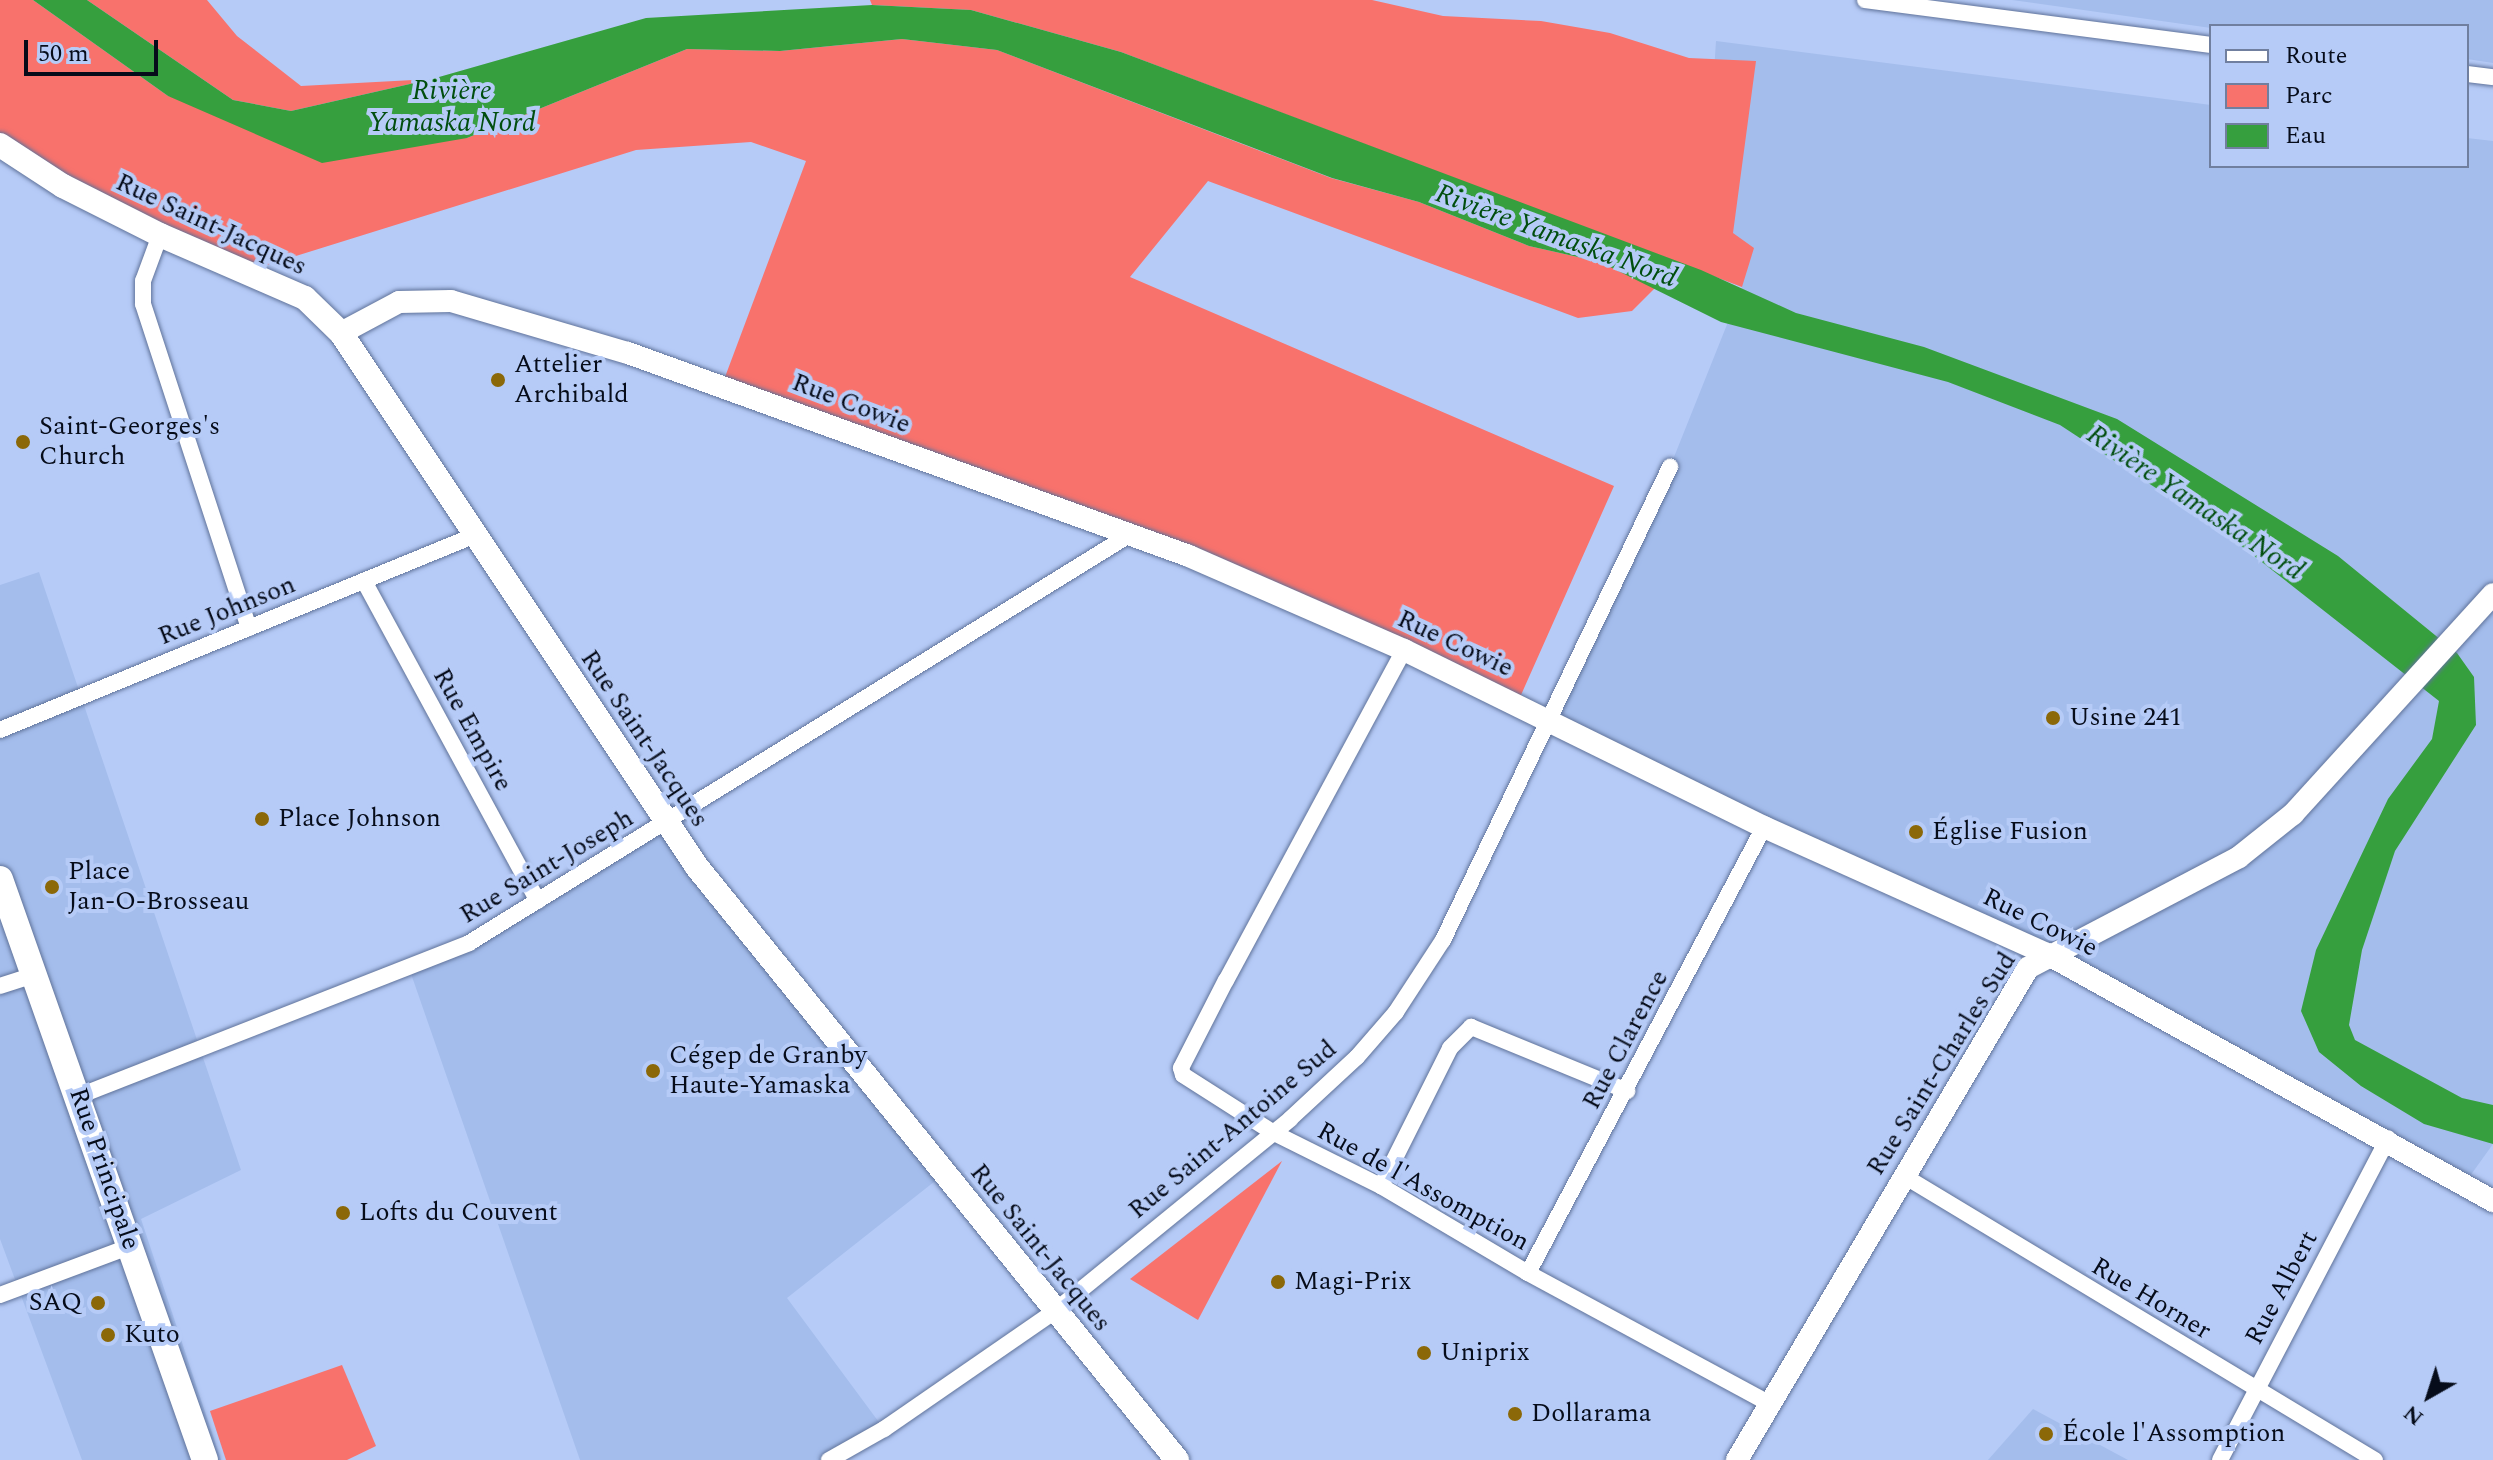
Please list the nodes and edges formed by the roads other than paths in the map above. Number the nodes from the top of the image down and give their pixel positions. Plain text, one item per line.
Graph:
1 (1865, 0) edge
2 (2209, 45) edge
3 (2469, 74) edge
4 (2493, 77) edge
5 (0, 145) edge
6 (160, 235) junction
7 (341, 333) junction
8 (1670, 467) dead end
9 (1129, 535) junction
10 (473, 536) junction
11 (364, 581) junction
12 (2493, 594) edge
13 (249, 628) junction
14 (1404, 650) junction
15 (1550, 722) junction
16 (0, 730) edge
17 (667, 824) junction
18 (1764, 827) junction
19 (0, 879) edge
20 (538, 901) junction
21 (2047, 954) junction
22 (36, 974) junction
23 (0, 986) edge
24 (1627, 1091) junction
25 (79, 1096) junction
26 (1272, 1132) junction
27 (2388, 1138) junction
28 (1904, 1176) junction
29 (1381, 1186) junction
30 (2493, 1201) edge
31 (131, 1246) junction
32 (1528, 1273) junction
33 (0, 1295) edge
34 (1055, 1311) junction
35 (2256, 1391) junction
36 (1770, 1404) junction
37 (200, 1459) edge
38 (829, 1460) edge
39 (1177, 1460) edge
40 (1737, 1460) edge
41 (2220, 1460) edge
42 (2375, 1460) edge

1 - 2 street
3 - 4 street
5 - 6 main road, Rue Saint-Jacques
6 - 7 main road, Rue Saint-Jacques
6 - 13 street
7 - 9 street, Rue Cowie
7 - 10 main road, Rue Saint-Jacques
8 - 15 street, Rue Saint-Antoine Sud
9 - 14 street, Rue Cowie
9 - 17 street, Rue Saint-Joseph
10 - 11 street, Rue Johnson
10 - 17 main road, Rue Saint-Jacques
11 - 13 street, Rue Johnson
11 - 20 street, Rue Empire
12 - 21 street, Rue Saint-Charles Sud
13 - 16 street, Rue Johnson
14 - 15 street, Rue Cowie
14 - 26 street, Rue de l'Assomption
15 - 18 street, Rue Cowie
15 - 26 street, Rue Saint-Antoine Sud
17 - 20 street, Rue Saint-Joseph
17 - 34 main road, Rue Saint-Jacques
18 - 21 street, Rue Cowie
18 - 24 street, Rue Clarence
19 - 22 main road, Rue Principale
20 - 25 street, Rue Saint-Joseph
21 - 27 street, Rue Cowie
21 - 28 street, Rue Saint-Charles Sud
22 - 23 street
22 - 25 main road, Rue Principale
24 - 29 street
24 - 32 street, Rue Clarence
25 - 31 main road, Rue Principale
26 - 29 street, Rue de l'Assomption
26 - 34 street, Rue Saint-Antoine Sud
27 - 30 street, Rue Cowie
27 - 35 street, Rue Albert
28 - 35 street, Rue Horner
28 - 36 street, Rue Saint-Charles Sud
29 - 32 street, Rue de l'Assomption
31 - 33 street
31 - 37 main road, Rue Principale
32 - 36 street, Rue de l'Assomption
34 - 38 street, Rue Saint-Antoine Sud
34 - 39 main road, Rue Saint-Jacques
35 - 41 street, Rue Albert
35 - 42 street, Rue Horner
36 - 40 street, Rue Saint-Charles Sud

